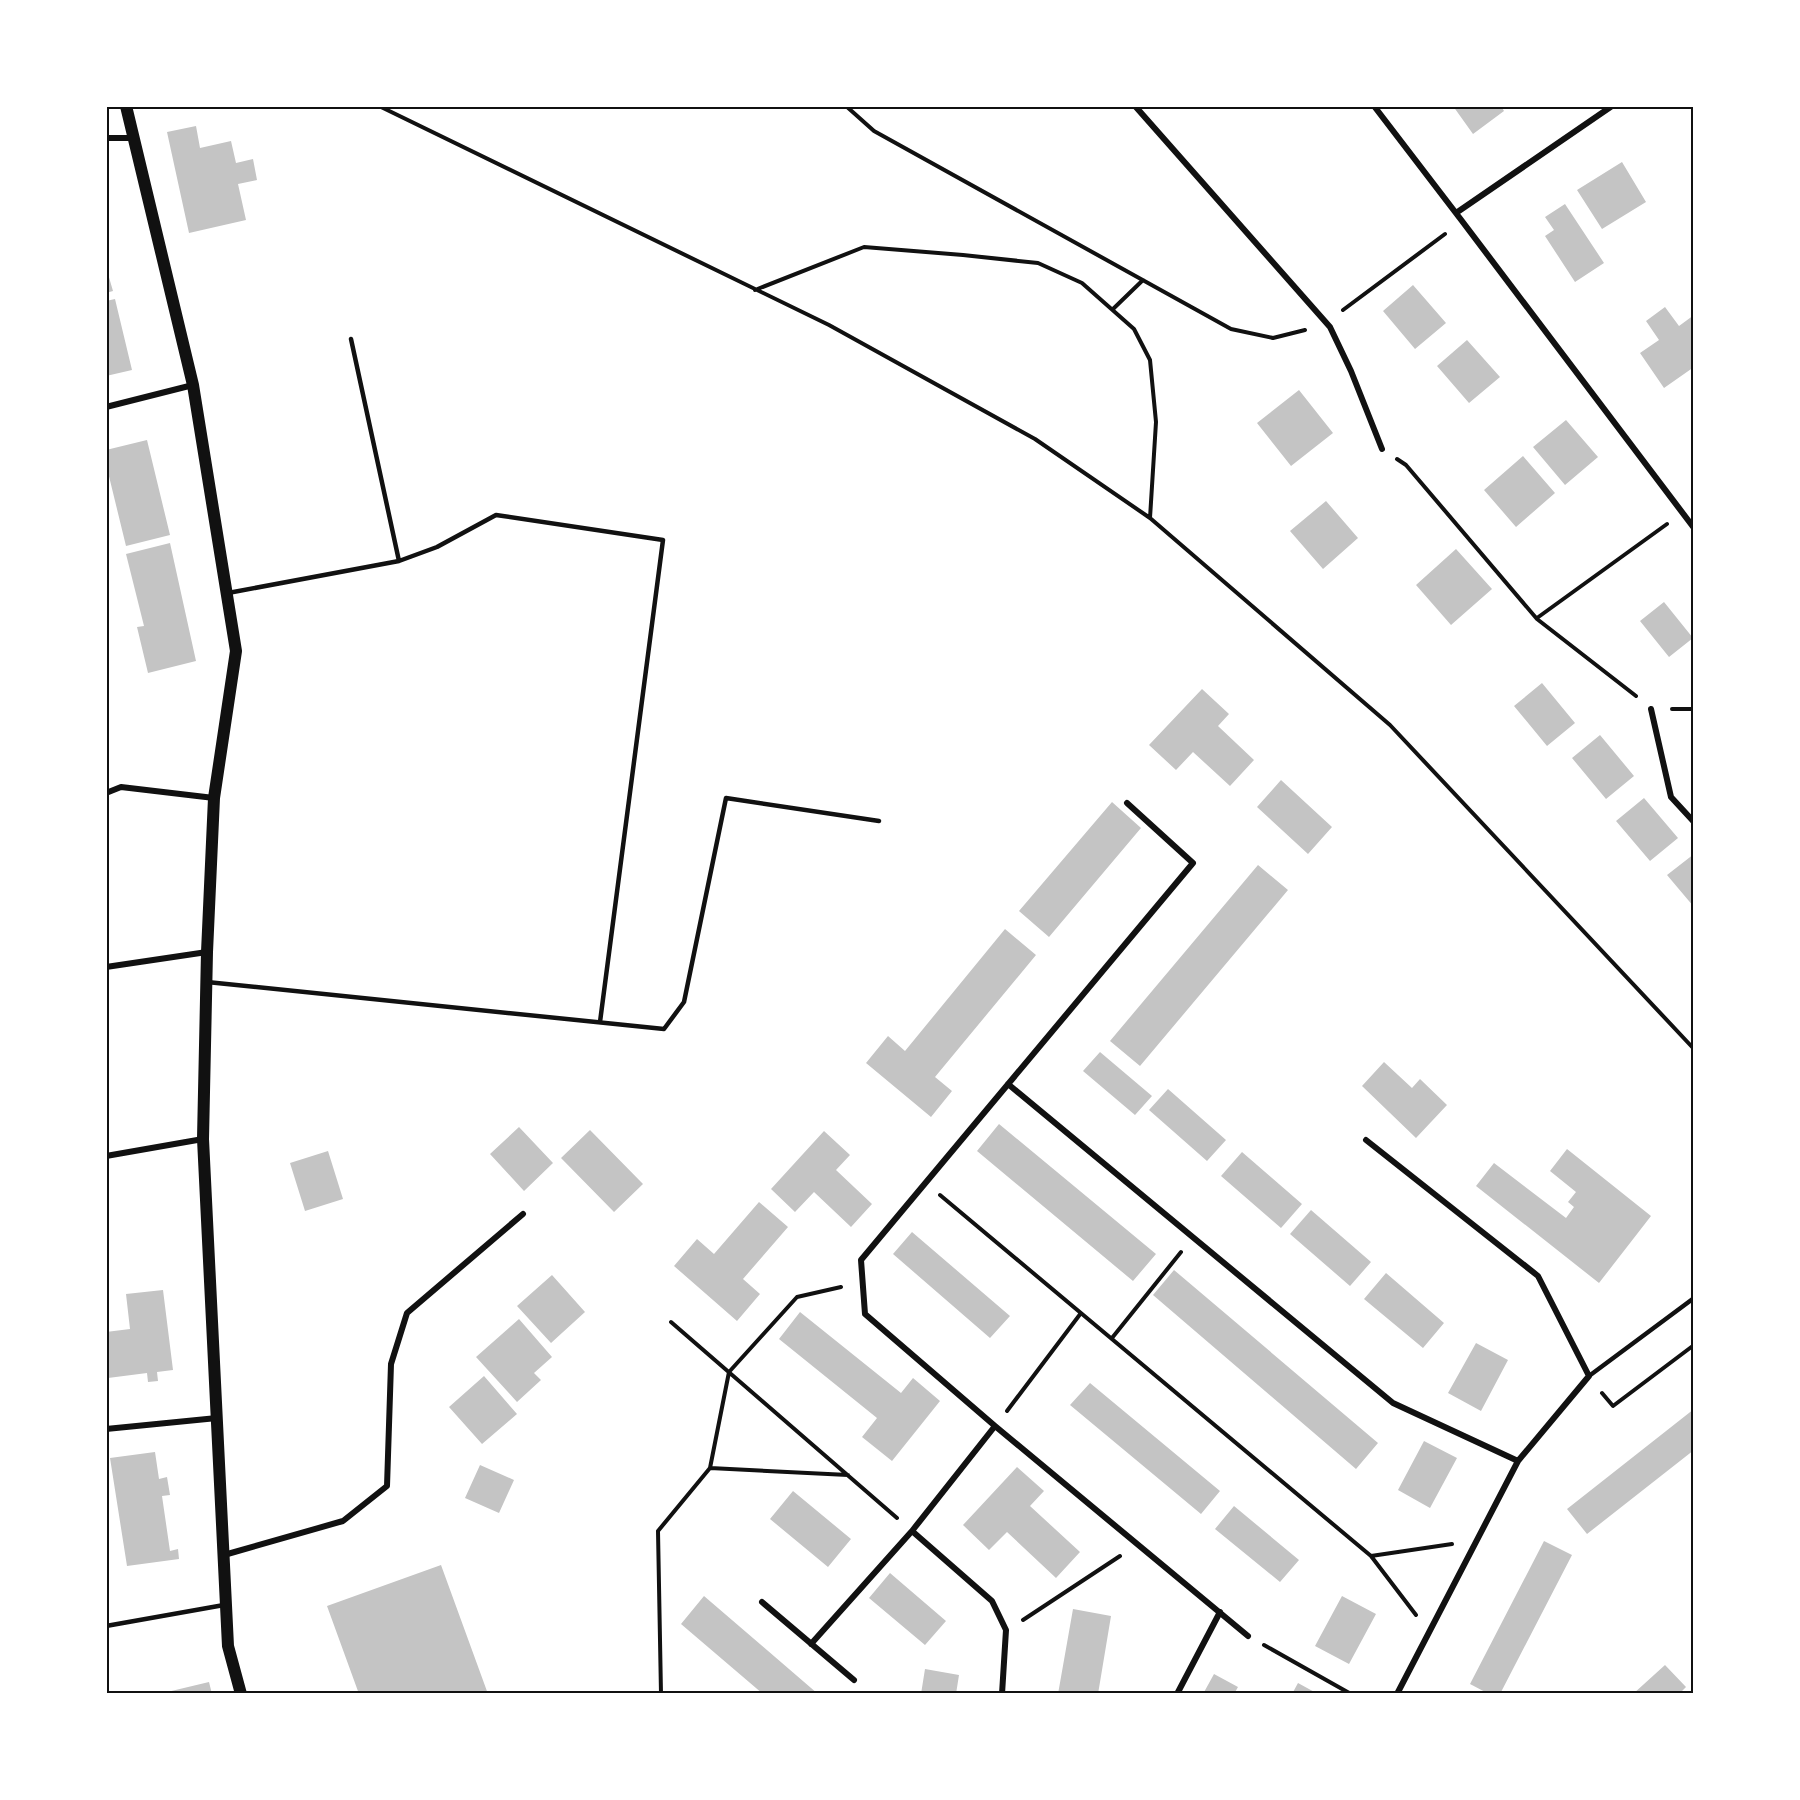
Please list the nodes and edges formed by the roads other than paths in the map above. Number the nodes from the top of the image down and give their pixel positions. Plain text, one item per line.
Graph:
1 (126, 106) edge
2 (1135, 106) edge
3 (1374, 106) edge
4 (1612, 106) edge
5 (106, 138) edge
6 (135, 138) junction
7 (1456, 213) junction
8 (351, 339) dead end
9 (194, 385) junction
10 (106, 407) edge
11 (1382, 449) road end
12 (1694, 528) edge
13 (399, 561) junction
14 (226, 594) junction
15 (1651, 709) road end
16 (106, 793) edge
17 (214, 798) junction
18 (1127, 803) dead end
19 (879, 821) dead end
20 (1694, 822) edge
21 (207, 952) junction
22 (106, 967) edge
23 (207, 982) junction
24 (600, 1022) junction
25 (1008, 1084) junction
26 (203, 1138) junction
27 (1366, 1140) dead end
28 (106, 1156) edge
29 (524, 1214) dead end
30 (1694, 1298) edge
31 (1589, 1376) junction
32 (217, 1418) junction
33 (995, 1426) junction
34 (106, 1430) edge
35 (1518, 1461) junction
36 (912, 1531) junction
37 (224, 1556) junction
38 (762, 1602) dead end
39 (226, 1605) junction
40 (1220, 1612) junction
41 (106, 1626) edge
42 (1248, 1636) road end
43 (811, 1644) junction
44 (854, 1680) dead end
45 (241, 1694) edge
46 (1002, 1694) edge
47 (1177, 1694) edge
48 (1397, 1694) edge

1 - 6 main road
2 - 11 street
3 - 7 street
4 - 7 street
5 - 6 street
6 - 9 main road
7 - 12 street
8 - 13 lane
9 - 10 street
9 - 14 main road
13 - 14 lane
13 - 24 lane
14 - 17 main road
15 - 20 street
16 - 17 street
17 - 21 main road
18 - 25 street
19 - 24 lane
21 - 22 street
21 - 23 main road
23 - 24 lane
23 - 26 main road
25 - 33 street
25 - 35 street
26 - 28 street
26 - 32 main road
27 - 31 street
29 - 37 street
30 - 31 lane
31 - 35 street
32 - 34 street
32 - 37 main road
33 - 36 street
33 - 40 street
35 - 48 street
36 - 43 street
36 - 46 street
37 - 39 main road
38 - 43 street
39 - 41 lane
39 - 45 main road
40 - 42 street
40 - 47 street
43 - 44 street

